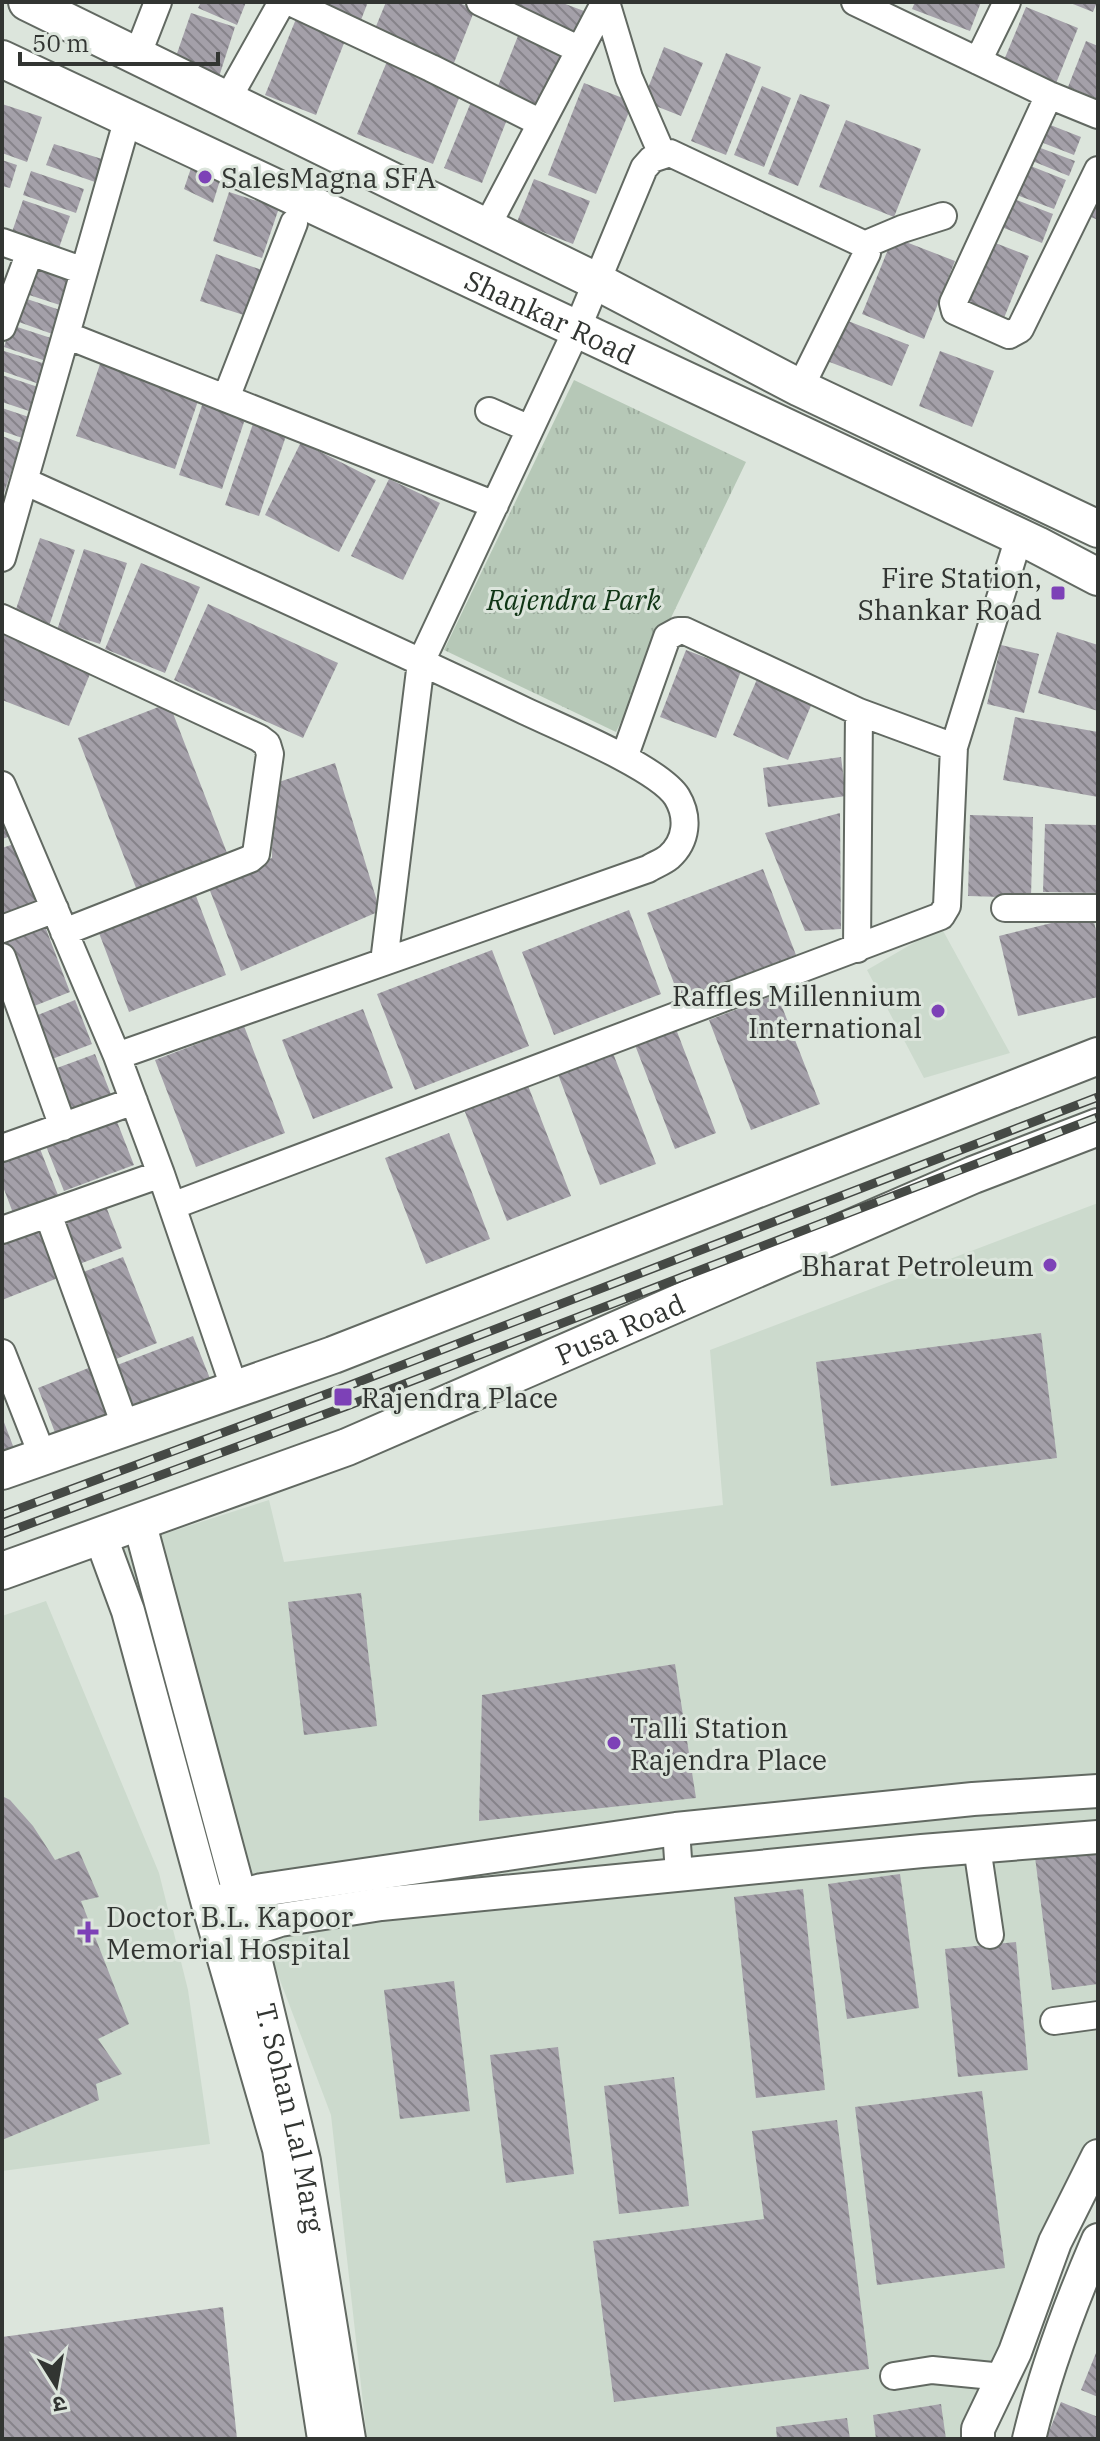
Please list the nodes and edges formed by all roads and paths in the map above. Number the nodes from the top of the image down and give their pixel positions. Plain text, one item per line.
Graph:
1 (27, 2) edge
2 (158, 2) edge
3 (282, 2) edge
4 (290, 2) edge
5 (480, 2) edge
6 (606, 2) edge
7 (855, 2) edge
8 (1007, 2) edge
9 (578, 49) junction
10 (137, 56) junction
11 (2, 59) edge
12 (978, 61) junction
13 (1049, 95) junction
14 (227, 100) junction
15 (1098, 115) edge
16 (128, 118) junction
17 (541, 123) junction
18 (662, 154) junction
19 (1098, 170) edge
20 (943, 216) dead end
21 (294, 223) dead end
22 (486, 228) junction
23 (2, 242) edge
24 (864, 245) junction
25 (30, 252) junction
26 (84, 271) junction
27 (596, 281) junction
28 (2, 327) edge
29 (577, 329) junction
30 (66, 335) junction
31 (800, 388) junction
32 (226, 398) junction
33 (489, 411) dead end
34 (530, 429) junction
35 (24, 481) junction
36 (495, 505) junction
37 (1055, 509) junction
38 (8, 514) edge
39 (1098, 529) edge
40 (1028, 541) junction
41 (2, 558) edge
42 (1098, 577) edge
43 (2, 618) edge
44 (421, 662) junction
45 (859, 712) junction
46 (954, 747) junction
47 (624, 758) junction
48 (2, 785) edge
49 (1005, 908) dead end
50 (1098, 908) edge
51 (60, 920) junction
52 (2, 929) edge
53 (857, 949) junction
54 (2, 957) edge
55 (384, 962) junction
56 (117, 1056) junction
57 (1098, 1056) edge
58 (134, 1101) junction
59 (63, 1127) junction
60 (1098, 1127) edge
61 (2, 1148) edge
62 (161, 1174) junction
63 (172, 1206) junction
64 (48, 1214) junction
65 (2, 1230) edge
66 (2, 1353) edge
67 (235, 1390) junction
68 (126, 1428) junction
69 (43, 1457) junction
70 (2, 1471) edge
71 (139, 1521) junction
72 (100, 1535) junction
73 (2, 1571) edge
74 (1098, 1791) edge
75 (676, 1829) junction
76 (1098, 1837) edge
77 (977, 1847) junction
78 (679, 1874) junction
79 (240, 1896) junction
80 (208, 1904) junction
81 (234, 1935) junction
82 (990, 1935) dead end
83 (1098, 2015) edge
84 (1054, 2021) dead end
85 (1098, 2156) edge
86 (1098, 2240) edge
87 (1089, 2285) edge
88 (894, 2376) dead end
89 (1003, 2377) junction
90 (324, 2439) edge
91 (349, 2439) edge
92 (978, 2439) edge
93 (1029, 2439) edge

1 - 10 main road, Shankar Road
2 - 10 street
3 - 14 street
4 - 17 street
5 - 9 street
6 - 9 street
6 - 18 street
7 - 12 street
8 - 12 street
9 - 17 street
10 - 14 main road, Shankar Road
11 - 16 main road, Shankar Road
12 - 13 street
13 - 15 street
13 - 19 street
14 - 22 main road, Shankar Road
16 - 26 street
16 - 29 main road, Shankar Road
17 - 22 street
18 - 24 street
18 - 27 street
20 - 24 street
21 - 32 street
22 - 27 main road, Shankar Road
23 - 25 street
24 - 31 street
25 - 26 street
25 - 28 street
26 - 30 street
27 - 29 street
27 - 31 main road, Shankar Road
29 - 34 street
29 - 40 main road, Shankar Road
30 - 32 street
30 - 35 street
31 - 37 main road, Shankar Road
32 - 36 street
33 - 34 street
34 - 36 street
35 - 38 street
35 - 44 street
36 - 44 street
37 - 39 main road, Shankar Road
37 - 40 main road
38 - 41 street
40 - 42 main road, Shankar Road
40 - 46 street
43 - 51 street
44 - 47 street
44 - 55 street
45 - 46 street
45 - 47 street
45 - 53 street
46 - 53 street
47 - 55 street
48 - 51 street
49 - 50 street
51 - 52 street
51 - 56 street
53 - 63 street
54 - 59 street
55 - 56 street
56 - 58 street
57 - 67 main road
58 - 59 street
58 - 62 street
59 - 61 street
60 - 71 main road, Pusa Road
62 - 63 street
62 - 64 street
63 - 67 street
64 - 65 street
64 - 68 street
66 - 69 street
67 - 68 main road
68 - 69 main road
69 - 70 main road
71 - 72 main road, Pusa Road
71 - 79 street, T. Sohan Lal Marg
72 - 73 main road, Pusa Road
72 - 80 street, T. Sohan Lal Marg
74 - 75 street
75 - 78 street
75 - 79 street
76 - 77 street
77 - 78 street
77 - 82 street
78 - 81 street
79 - 80 street
79 - 81 street, T. Sohan Lal Marg
80 - 81 street, T. Sohan Lal Marg
81 - 90 street, T. Sohan Lal Marg
81 - 91 street, T. Sohan Lal Marg
83 - 84 street
85 - 89 street
86 - 87 street
87 - 93 street
88 - 89 street
89 - 92 street

